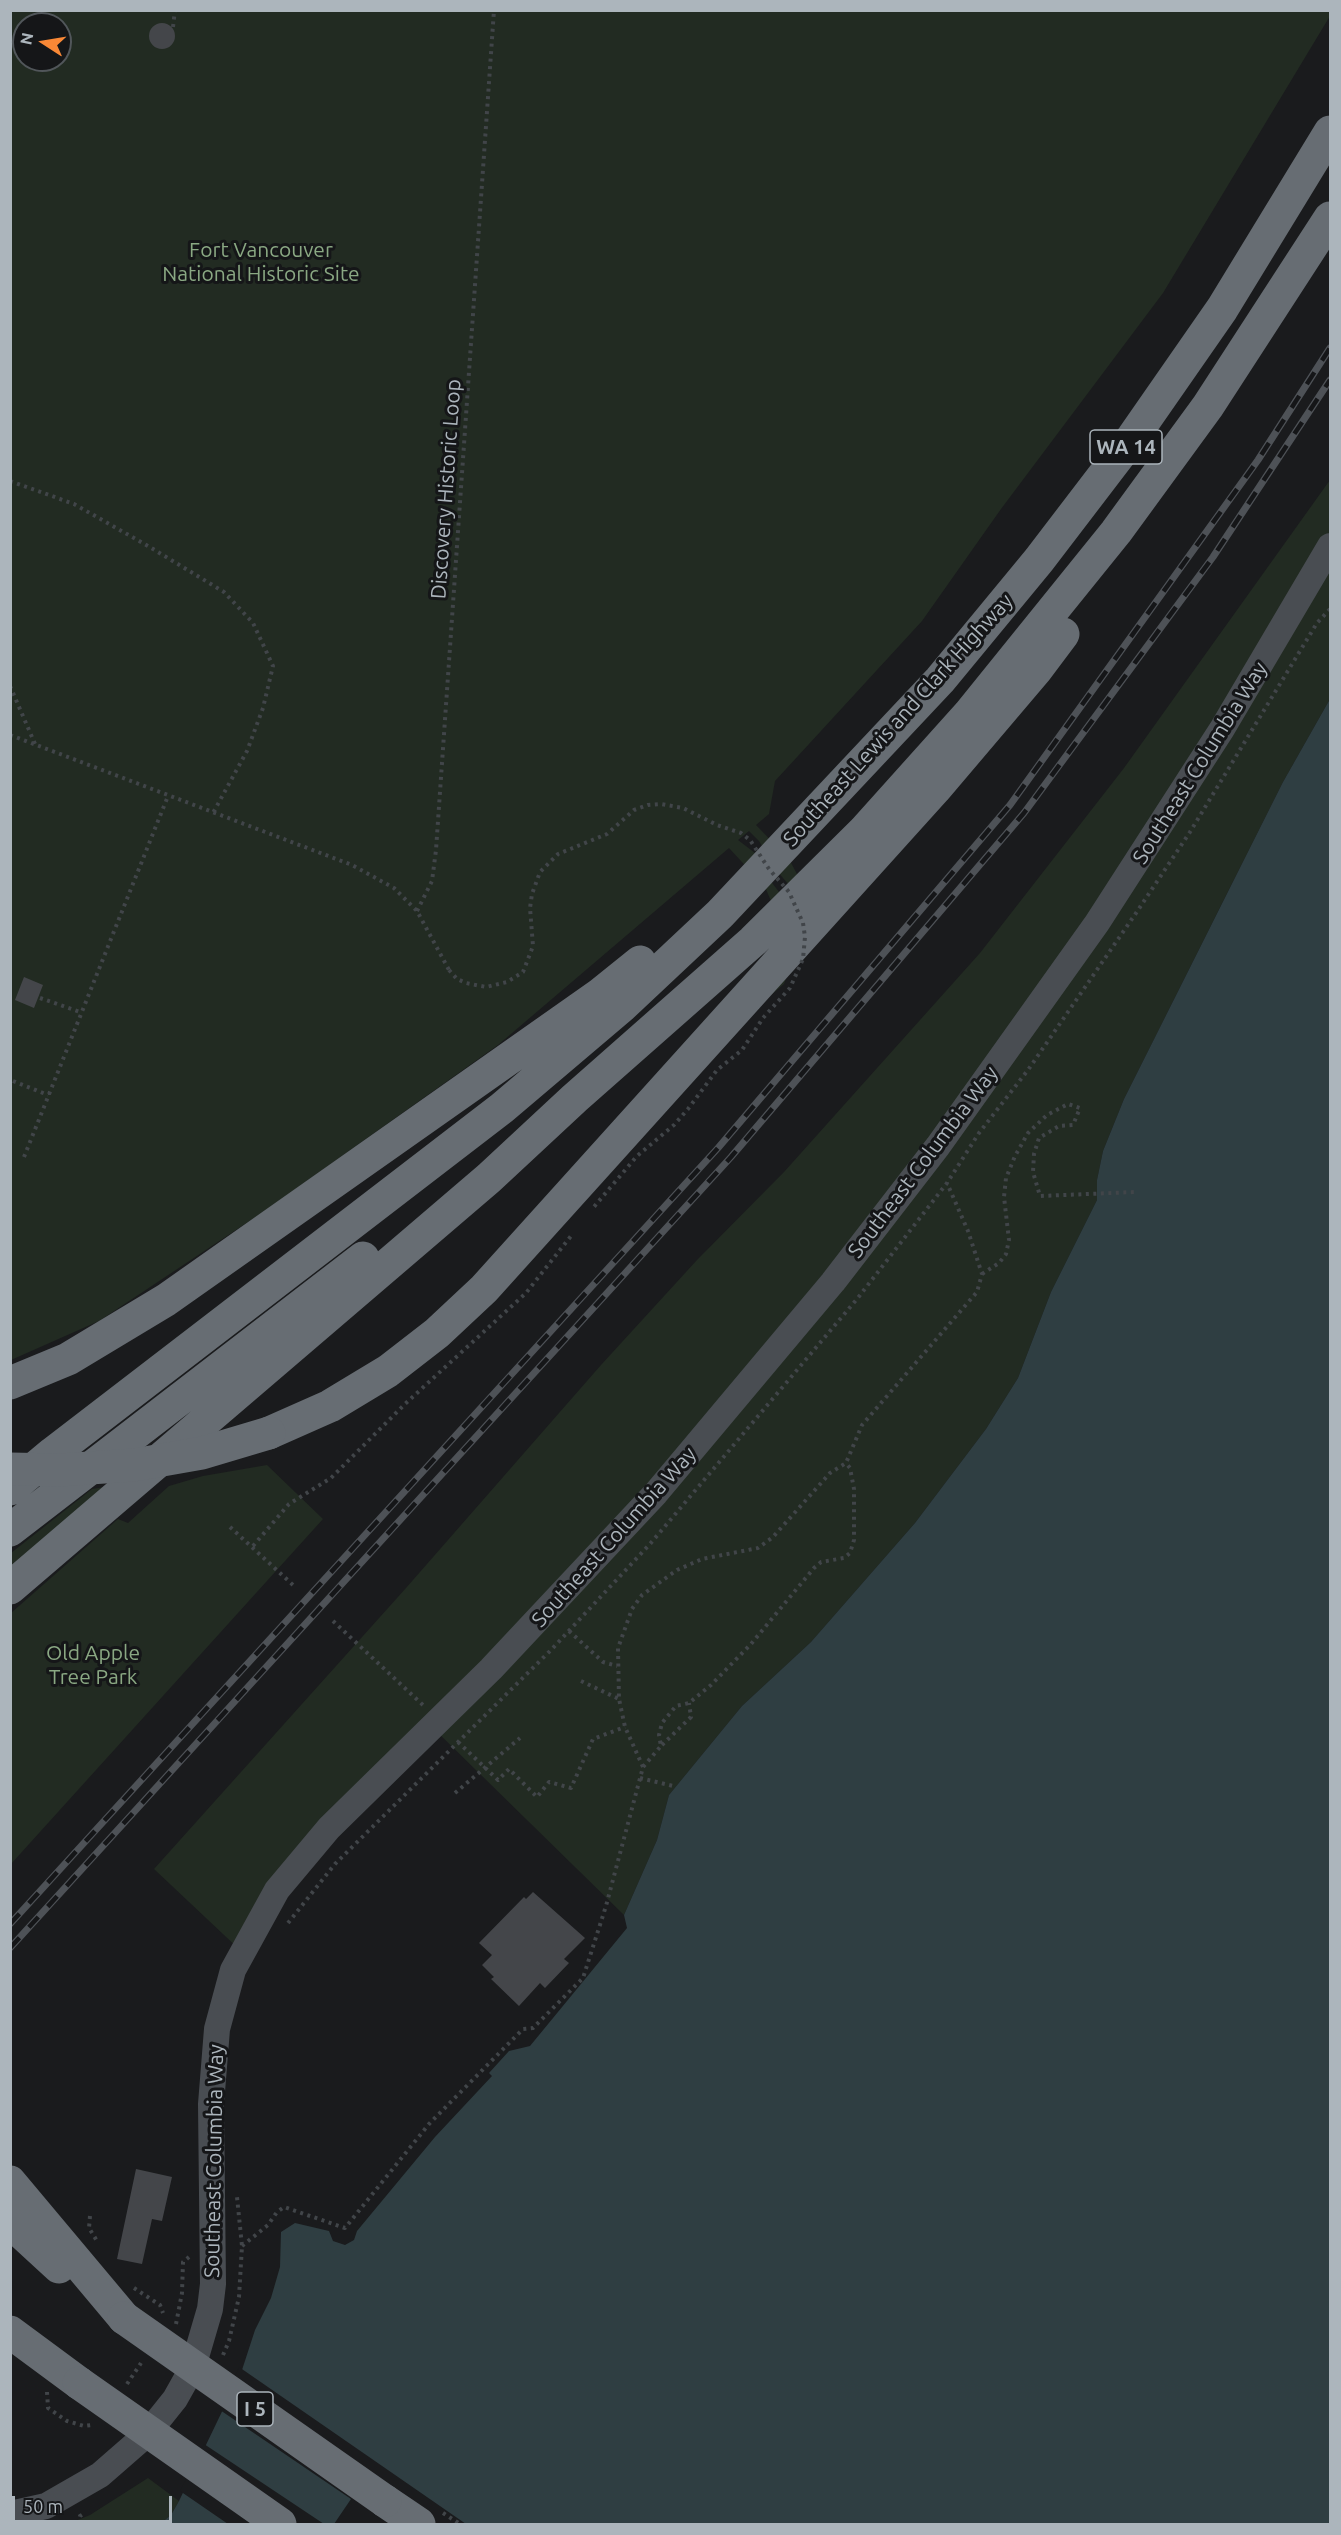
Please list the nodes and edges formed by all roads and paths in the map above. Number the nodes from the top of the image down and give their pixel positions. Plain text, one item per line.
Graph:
1 (175, 10) edge
2 (494, 10) edge
3 (173, 27) dead end
4 (1330, 132) edge
5 (1330, 218) edge
6 (10, 481) edge
7 (1116, 532) junction
8 (1330, 546) edge
9 (1330, 609) edge
10 (10, 686) edge
11 (10, 735) edge
12 (35, 745) junction
13 (168, 796) junction
14 (213, 813) junction
15 (769, 861) junction
16 (417, 911) junction
17 (40, 998) dead end
18 (80, 1012) junction
19 (13, 1081) dead end
20 (48, 1095) junction
21 (575, 1098) junction
22 (24, 1157) dead end
23 (947, 1184) junction
24 (1135, 1192) dead end
25 (593, 1208) dead end
26 (982, 1274) junction
27 (10, 1383) edge
28 (426, 1384) dead end
29 (52, 1453) junction
30 (846, 1463) junction
31 (10, 1469) edge
32 (10, 1480) edge
33 (10, 1489) edge
34 (231, 1527) dead end
35 (10, 1530) edge
36 (253, 1546) junction
37 (293, 1585) dead end
38 (10, 1588) edge
39 (333, 1621) dead end
40 (569, 1630) junction
41 (617, 1666) junction
42 (581, 1681) dead end
43 (619, 1699) junction
44 (688, 1703) junction
45 (439, 1720) junction
46 (625, 1728) junction
47 (520, 1738) dead end
48 (459, 1743) junction
49 (661, 1746) junction
50 (643, 1767) junction
51 (485, 1768) junction
52 (640, 1778) junction
53 (673, 1786) dead end
54 (455, 1793) dead end
55 (286, 1926) dead end
56 (10, 2182) edge
57 (236, 2190) dead end
58 (10, 2222) edge
59 (242, 2246) junction
60 (128, 2303) junction
61 (165, 2317) dead end
62 (10, 2332) edge
63 (144, 2358) dead end
64 (220, 2361) dead end
65 (46, 2392) dead end
66 (122, 2392) dead end
67 (96, 2424) dead end
68 (88, 2510) dead end
69 (10, 2514) edge
70 (78, 2524) edge
71 (280, 2524) edge
72 (419, 2524) edge

1 - 3 path
2 - 16 path, Discovery Historic Loop
4 - 15 highway, Southeast Lewis and Clark Highway / WA 14
5 - 7 highway, WA 14
6 - 14 path
7 - 21 highway
7 - 31 highway, bridge
8 - 45 street, Southeast Columbia Way
9 - 23 path
10 - 12 path
11 - 12 path
12 - 13 path
13 - 14 path
13 - 18 path
14 - 16 path
15 - 27 highway
15 - 29 highway
16 - 25 path, bridge
17 - 18 path
18 - 20 path
19 - 20 path
20 - 22 path
21 - 35 highway
21 - 38 highway
23 - 26 path
23 - 40 path
24 - 26 path
26 - 30 path
28 - 36 path
29 - 32 highway
29 - 33 highway
30 - 41 path
30 - 44 path
34 - 36 path
36 - 37 path
39 - 45 path
40 - 41 path
40 - 48 path
41 - 43 path
42 - 43 path
43 - 46 path
44 - 49 path
44 - 49 path
45 - 48 path
45 - 69 street, Southeast Columbia Way
46 - 50 path
46 - 51 path
47 - 51 path
48 - 51 path
48 - 55 path
49 - 50 path
50 - 52 path
51 - 54 path
52 - 53 path
52 - 59 path
56 - 60 highway
57 - 59 path
58 - 60 highway, I 5
59 - 64 path
60 - 61 path
60 - 72 highway, I 5, bridge
62 - 71 highway, bridge
63 - 66 path
65 - 67 path
68 - 70 path

